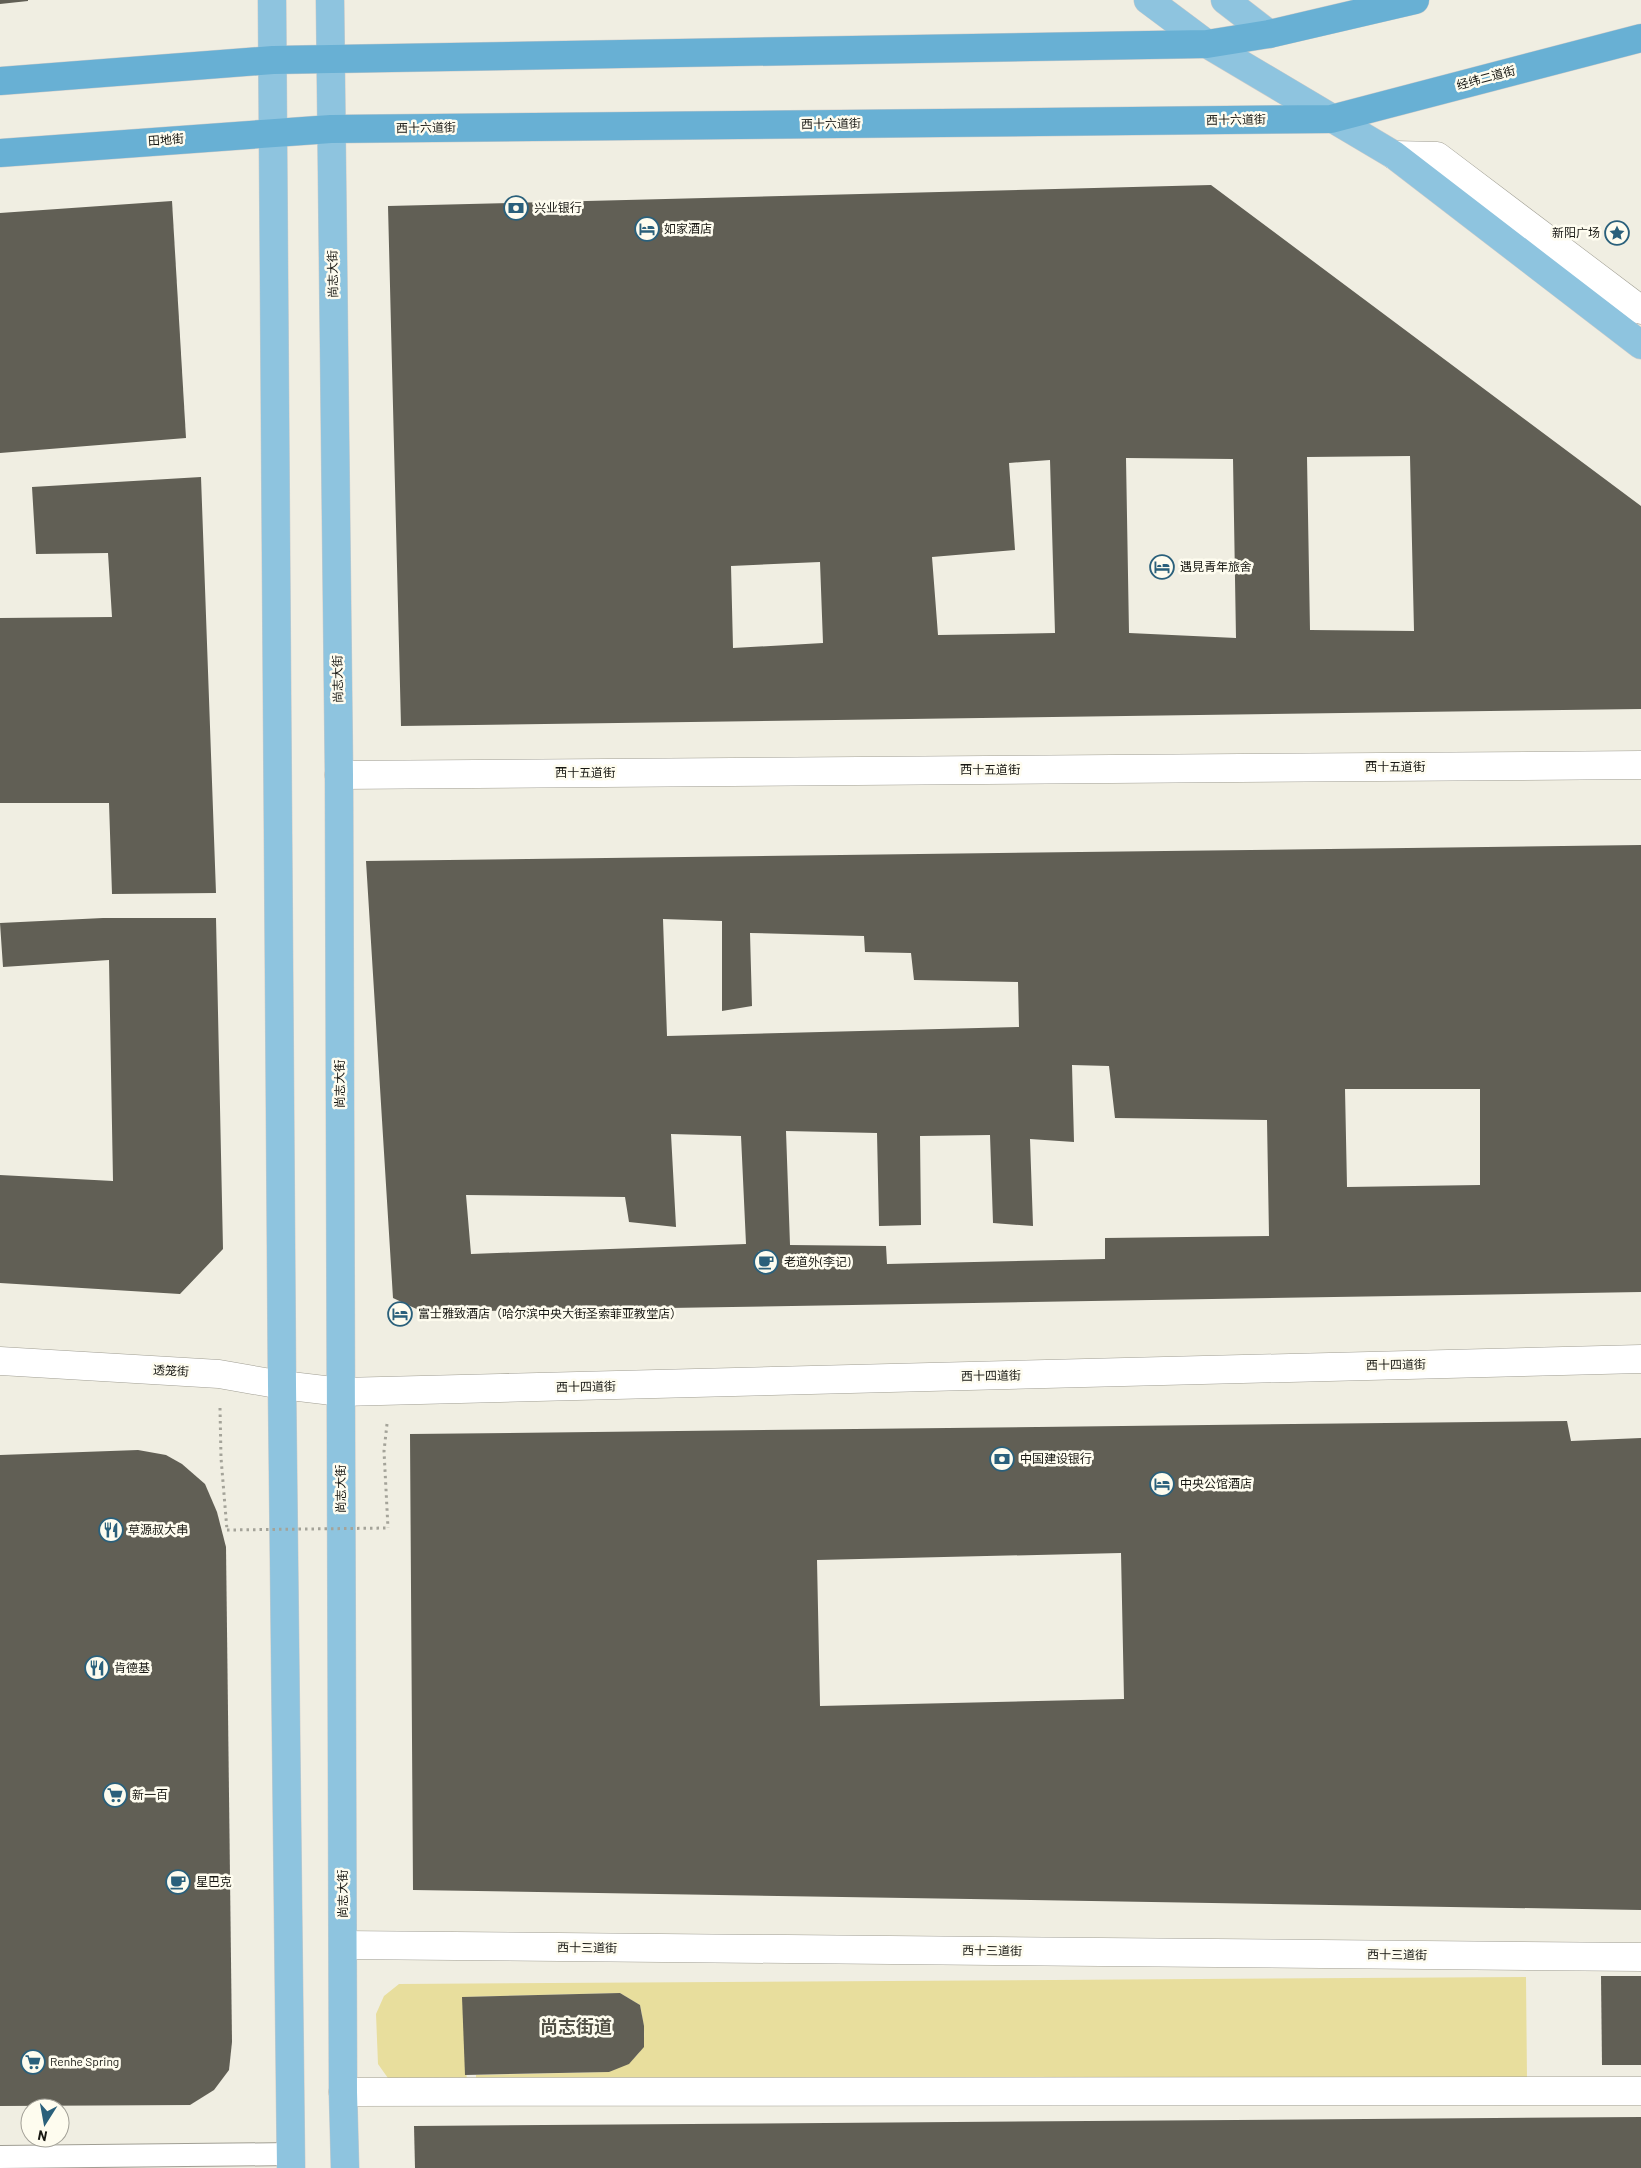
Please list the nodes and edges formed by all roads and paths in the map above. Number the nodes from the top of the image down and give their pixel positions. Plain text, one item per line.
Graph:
1 (272, 0) edge
2 (330, 0) edge
3 (1148, 0) edge
4 (1225, 0) edge
5 (1415, 0) edge
6 (1269, 34) junction
7 (1641, 38) edge
8 (1207, 44) junction
9 (273, 60) junction
10 (330, 60) junction
11 (0, 81) edge
12 (1331, 119) junction
13 (332, 129) junction
14 (273, 132) junction
15 (0, 153) edge
16 (1394, 155) junction
17 (1641, 310) edge
18 (1641, 345) edge
19 (1641, 765) edge
20 (339, 775) junction
21 (1641, 1359) edge
22 (0, 1361) edge
23 (219, 1374) junction
24 (282, 1385) junction
25 (341, 1392) junction
26 (384, 1451) dead end
27 (343, 1945) junction
28 (1641, 1957) edge
29 (1641, 2091) edge
30 (343, 2092) junction
31 (0, 2157) edge
32 (291, 2161) edge
33 (29, 2163) edge
34 (345, 2168) edge

1 - 9 main road
2 - 10 main road, 尚志大街
3 - 8 main road
4 - 6 main road
5 - 6 highway
6 - 8 highway
7 - 12 highway, 经纬二道街
8 - 10 highway
8 - 12 main road
9 - 10 highway
9 - 11 highway
9 - 14 main road
10 - 13 main road, 尚志大街
12 - 13 highway, 西十六道街
12 - 16 main road
13 - 14 highway, 田地街
13 - 20 main road, 尚志大街
14 - 15 highway, 田地街
14 - 24 main road
16 - 17 street
16 - 18 main road
19 - 20 street, 西十五道街
20 - 25 main road, 尚志大街
21 - 25 street, 西十四道街
22 - 23 street, 透笼街
23 - 24 street, 透笼街
23 - 26 path, bridge
24 - 25 street, 透笼街
24 - 32 main road
25 - 27 main road, 尚志大街
27 - 28 street, 西十三道街
27 - 30 main road, 尚志大街
29 - 30 street
30 - 34 main road, 尚志大街
31 - 33 lane
32 - 33 lane

